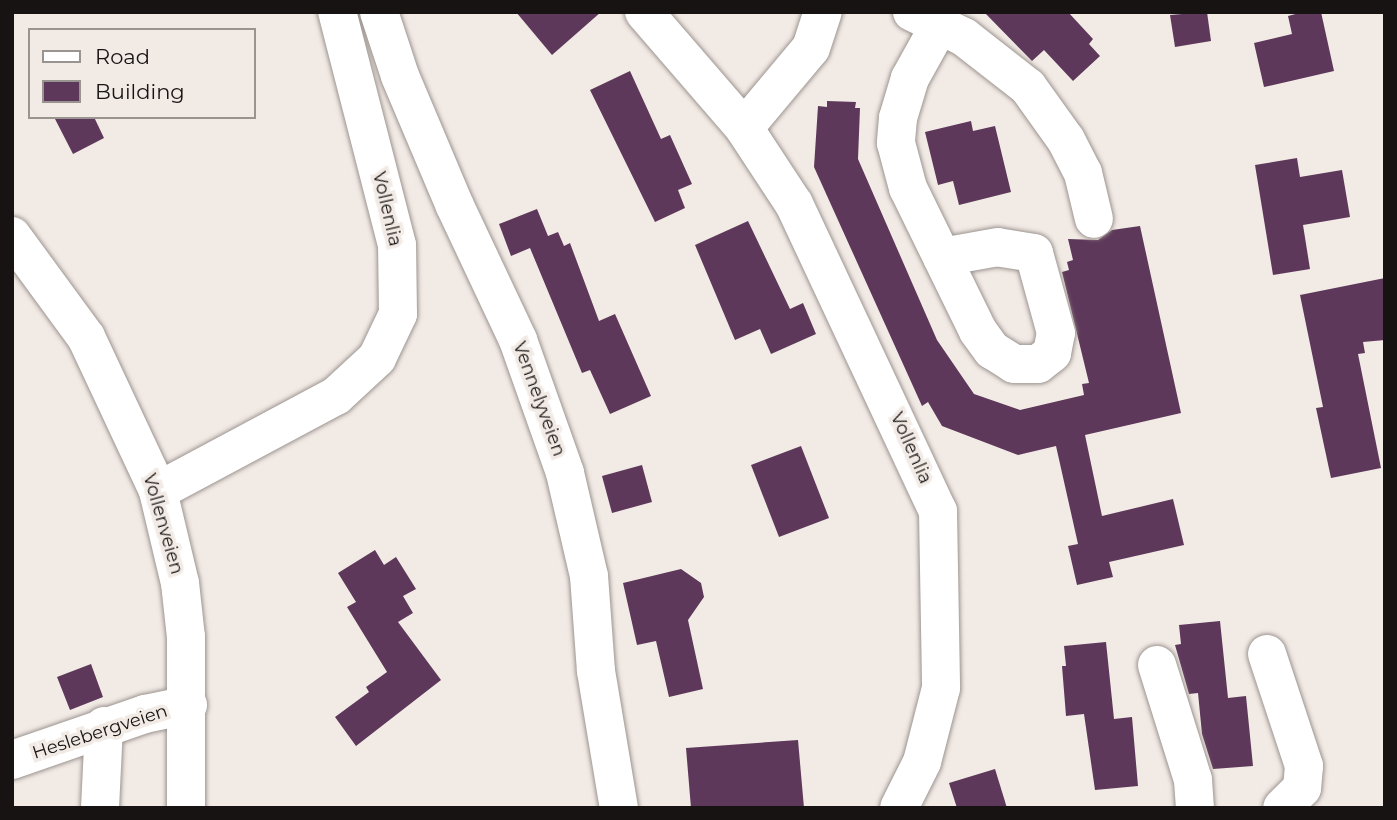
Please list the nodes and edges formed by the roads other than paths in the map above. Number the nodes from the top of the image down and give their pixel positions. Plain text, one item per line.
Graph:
1 (337, 12) edge
2 (379, 12) edge
3 (644, 12) edge
4 (823, 12) edge
5 (925, 19) edge
6 (744, 128) junction
7 (1094, 219) dead end
8 (12, 236) edge
9 (942, 257) dead end
10 (158, 491) junction
11 (1267, 654) dead end
12 (1157, 665) dead end
13 (188, 705) junction
14 (104, 726) junction
15 (12, 760) edge
16 (100, 808) edge
17 (186, 808) edge
18 (619, 808) edge
19 (898, 808) edge
20 (1195, 808) edge
21 (1282, 808) edge

1 - 10 street, Vollenlia
2 - 18 street, Vennelyveien
3 - 6 street, Vollenlia
4 - 6 street
5 - 7 street
5 - 9 street
6 - 19 street, Vollenlia
8 - 10 street, Vollenveien
10 - 13 street, Vollenveien
11 - 21 street
12 - 20 street
13 - 14 street, Heslebergveien
13 - 17 street, Vollenveien
14 - 15 street, Heslebergveien
14 - 16 street

